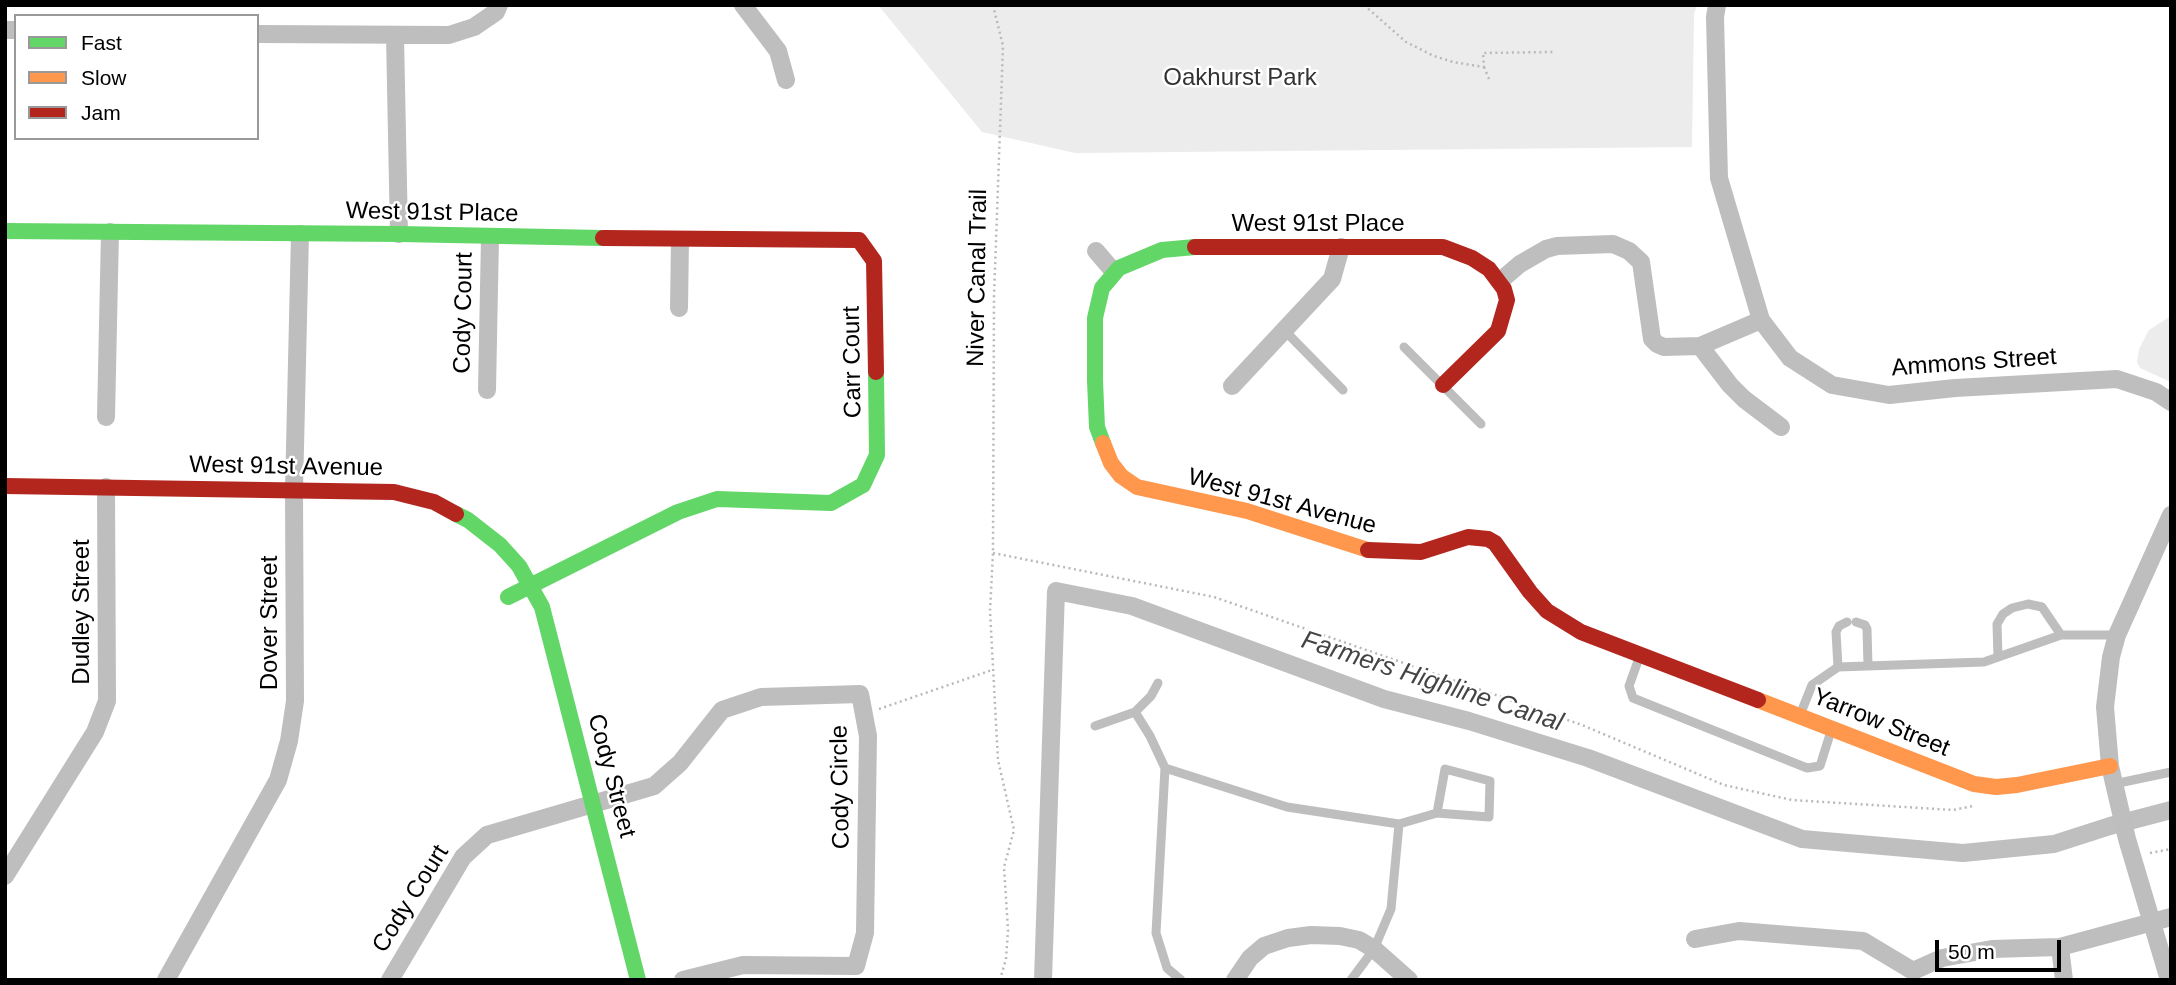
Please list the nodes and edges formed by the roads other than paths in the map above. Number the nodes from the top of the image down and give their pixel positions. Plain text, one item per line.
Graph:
1 (499, 5) edge
2 (743, 5) edge
3 (1717, 5) edge
4 (259, 34) edge
5 (395, 36) junction
6 (786, 80) dead end
7 (5, 231) edge
8 (110, 232) junction
9 (300, 234) junction
10 (399, 234) junction
11 (490, 237) junction
12 (680, 240) junction
13 (859, 240) joint
14 (1341, 247) junction
15 (1096, 251) dead end
16 (1122, 267) junction
17 (1500, 281) junction
18 (679, 308) dead end
19 (1761, 320) junction
20 (1285, 331) junction
21 (1700, 346) junction
22 (1404, 347) dead end
23 (1443, 385) junction
24 (1232, 386) dead end
25 (487, 390) dead end
26 (1343, 390) dead end
27 (2171, 402) edge
28 (106, 417) dead end
29 (1481, 424) dead end
30 (1781, 427) dead end
31 (5, 486) edge
32 (106, 487) junction
33 (294, 490) junction
34 (2171, 515) edge
35 (532, 586) junction
36 (508, 597) dead end
37 (2061, 635) junction
38 (2117, 635) junction
39 (1641, 655) junction
40 (1998, 657) junction
41 (1868, 666) junction
42 (1838, 667) junction
43 (1157, 683) dead end
44 (1135, 712) junction
45 (1799, 716) junction
46 (1095, 726) dead end
47 (1831, 729) junction
48 (2110, 766) junction
49 (1165, 768) junction
50 (2171, 772) edge
51 (2120, 788) junction
52 (593, 804) junction
53 (1437, 813) junction
54 (1399, 824) junction
55 (5, 876) edge
56 (2171, 917) edge
57 (2152, 921) junction
58 (1695, 939) dead end
59 (2060, 947) junction
60 (1374, 950) junction
61 (1911, 975) edge
62 (166, 980) edge
63 (390, 980) edge
64 (638, 980) edge
65 (683, 980) edge
66 (1181, 980) edge
67 (1235, 980) edge
68 (1351, 980) edge
69 (1409, 980) edge
70 (2064, 980) edge
71 (2169, 980) edge

1 - 5 street
2 - 6 street
3 - 19 street, Ammons Street
4 - 5 street
5 - 10 street
7 - 8 street, West 91st Place
8 - 9 street, West 91st Place
8 - 28 street
9 - 10 street, West 91st Place
9 - 33 street, Dover Street
10 - 11 street, West 91st Place
11 - 12 street, West 91st Place
11 - 25 street, Cody Court
12 - 13 street, West 91st Place
12 - 18 street
13 - 35 street, Carr Court
14 - 16 street, West 91st Place
14 - 17 street, West 91st Place
14 - 20 street
15 - 16 street
16 - 39 street, West 91st Avenue
17 - 21 street
17 - 23 street
19 - 21 street
19 - 27 street, Ammons Street
20 - 24 street
20 - 26 lane
21 - 30 street
22 - 23 lane
23 - 29 lane
31 - 32 street, West 91st Avenue
32 - 33 street, West 91st Avenue
32 - 55 street, Dudley Street
33 - 35 street, West 91st Avenue
33 - 62 street, Dover Street
34 - 38 street
35 - 36 street
35 - 52 street, Cody Street
37 - 38 lane
37 - 40 lane
37 - 40 lane
38 - 48 street
39 - 45 street, Yarrow Street
39 - 47 lane
40 - 41 lane
41 - 42 lane
41 - 42 lane
42 - 45 lane
43 - 44 lane
44 - 46 lane
44 - 49 lane
45 - 47 street, Yarrow Street
47 - 48 street, Yarrow Street
48 - 51 street
49 - 54 lane
49 - 66 lane
50 - 51 lane
51 - 57 street
52 - 63 street, Cody Court
52 - 64 street, Cody Street
52 - 65 street, Cody Circle
53 - 53 lane
53 - 54 lane
54 - 60 lane
56 - 57 street
57 - 59 street
57 - 71 street
58 - 61 street
59 - 61 street
59 - 70 street
60 - 67 street
60 - 68 lane
60 - 69 street

